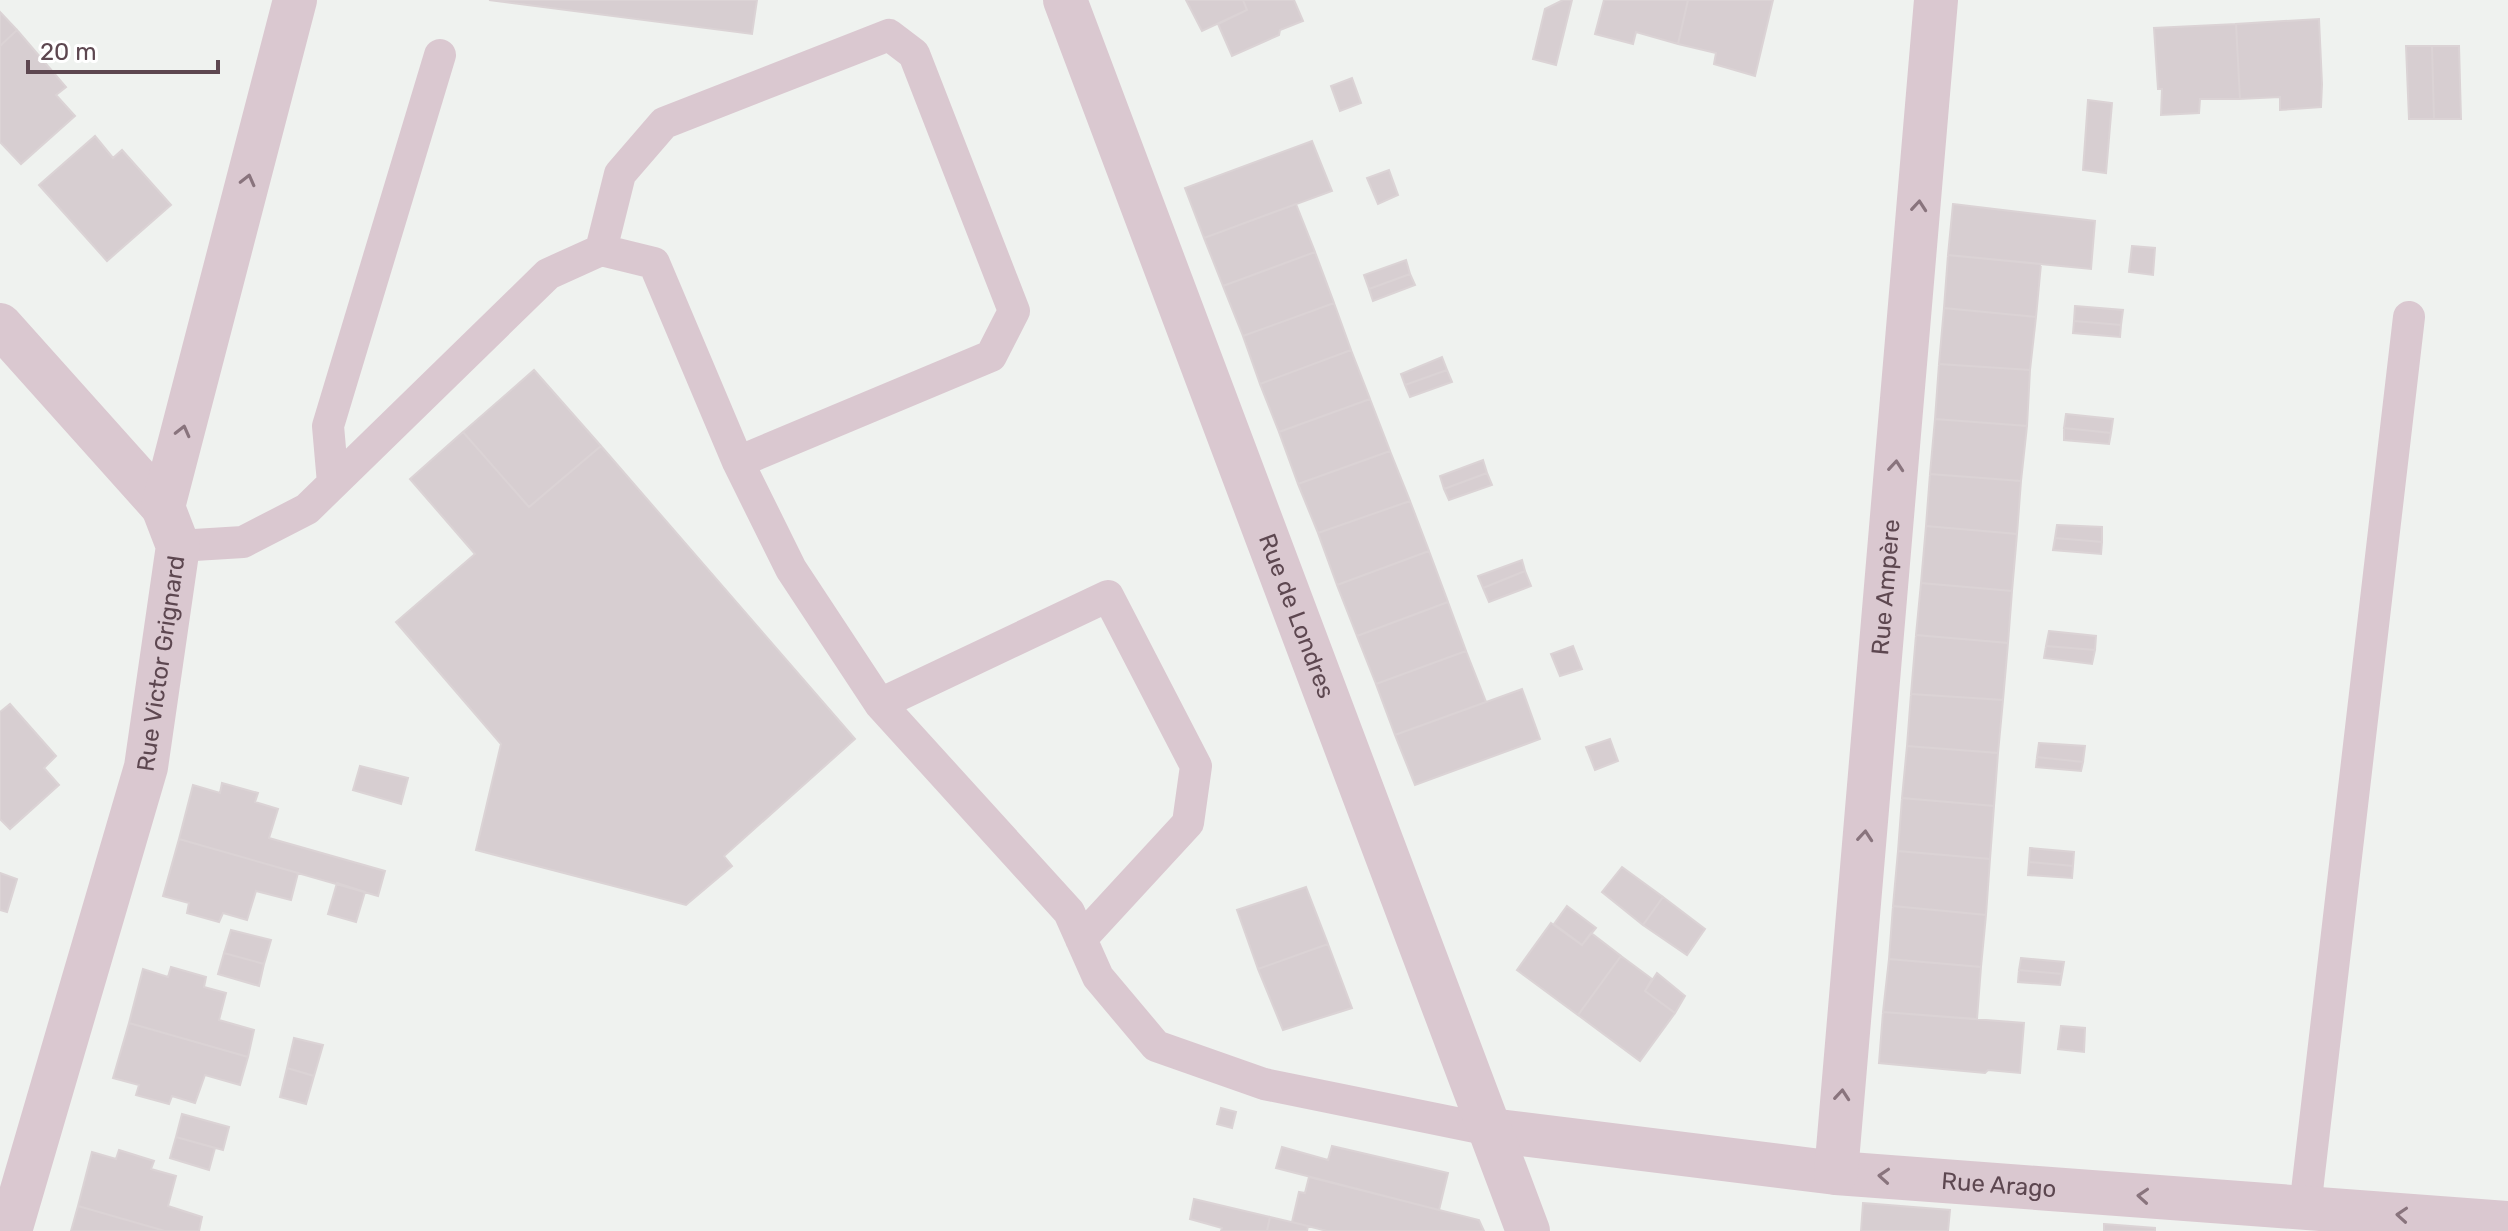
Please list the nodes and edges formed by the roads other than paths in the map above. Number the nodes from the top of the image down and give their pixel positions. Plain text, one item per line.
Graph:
1 (295, 0) edge
2 (1065, 0) edge
3 (1936, 0) edge
4 (440, 55) dead end
5 (601, 250) junction
6 (2409, 317) dead end
7 (0, 325) edge
8 (738, 462) junction
9 (333, 483) junction
10 (171, 526) junction
11 (880, 704) junction
12 (1081, 939) junction
13 (1490, 1130) junction
14 (1836, 1173) junction
15 (2305, 1208) junction
16 (2508, 1223) edge
17 (10, 1231) edge
18 (1528, 1231) edge

10 -> 1 street, Rue Victor Grignard
2 - 13 street, Rue de Londres
14 -> 3 street, Rue Ampère
4 - 9 lane
5 - 8 lane
5 - 8 lane
5 - 9 lane
6 - 15 lane
7 - 10 street
8 - 11 lane
9 - 10 lane
10 - 17 street, Rue Victor Grignard
11 - 12 lane
11 - 12 lane
12 - 13 lane
13 - 14 street, Rue Arago
13 - 18 street, Rue de Londres
15 -> 14 street, Rue Arago
16 -> 15 street, Rue Arago

